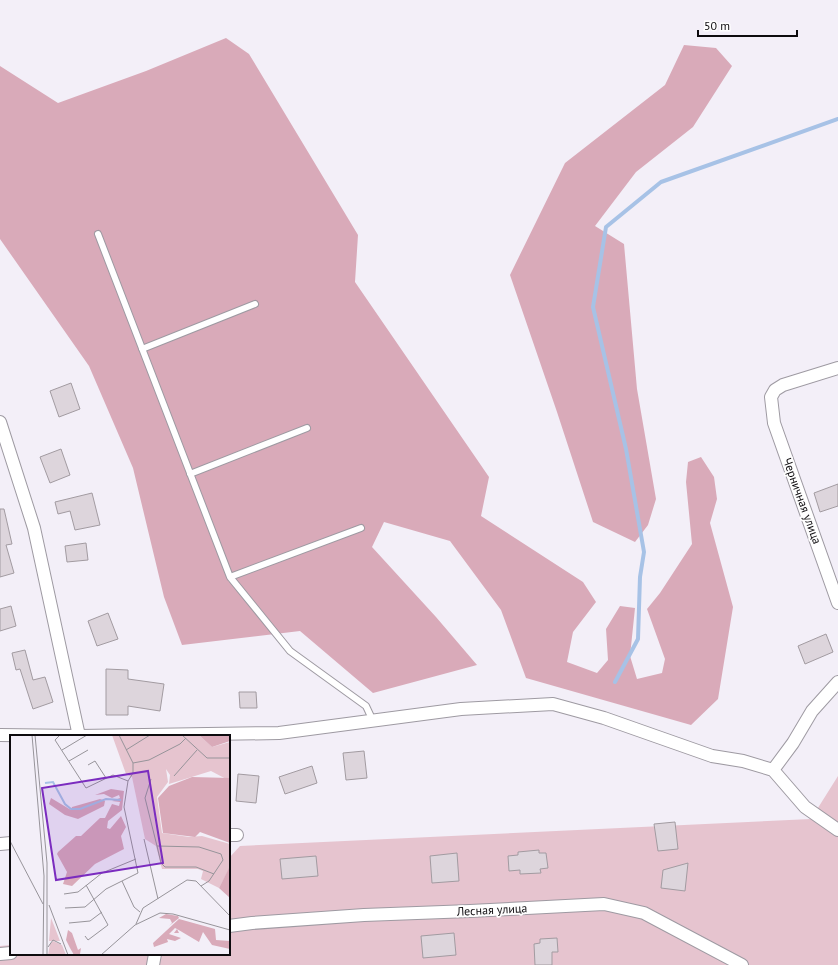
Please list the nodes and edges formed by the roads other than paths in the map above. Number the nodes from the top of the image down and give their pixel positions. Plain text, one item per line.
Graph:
1 (98, 234) dead end
2 (255, 304) dead end
3 (142, 349) junction
4 (838, 368) edge
5 (0, 422) edge
6 (307, 428) dead end
7 (190, 474) junction
8 (361, 528) dead end
9 (230, 577) junction
10 (835, 583) edge
11 (838, 603) edge
12 (838, 682) edge
13 (373, 721) junction
14 (0, 735) edge
15 (10, 735) edge
16 (79, 735) edge
17 (146, 735) edge
18 (773, 770) junction
19 (838, 830) edge
20 (230, 926) edge
21 (10, 953) edge
22 (0, 954) edge
23 (155, 955) edge
24 (153, 965) edge
25 (742, 965) edge

1 - 3 lane
2 - 3 lane
3 - 7 lane
4 - 10 street, Черничная улица
5 - 16 street
6 - 7 lane
7 - 9 lane
8 - 9 lane
9 - 13 lane
10 - 11 street, Черничная улица
12 - 18 street
13 - 17 street
13 - 18 street
14 - 15 street
18 - 19 street
20 - 25 street, Лесная улица
21 - 22 street
23 - 24 street

